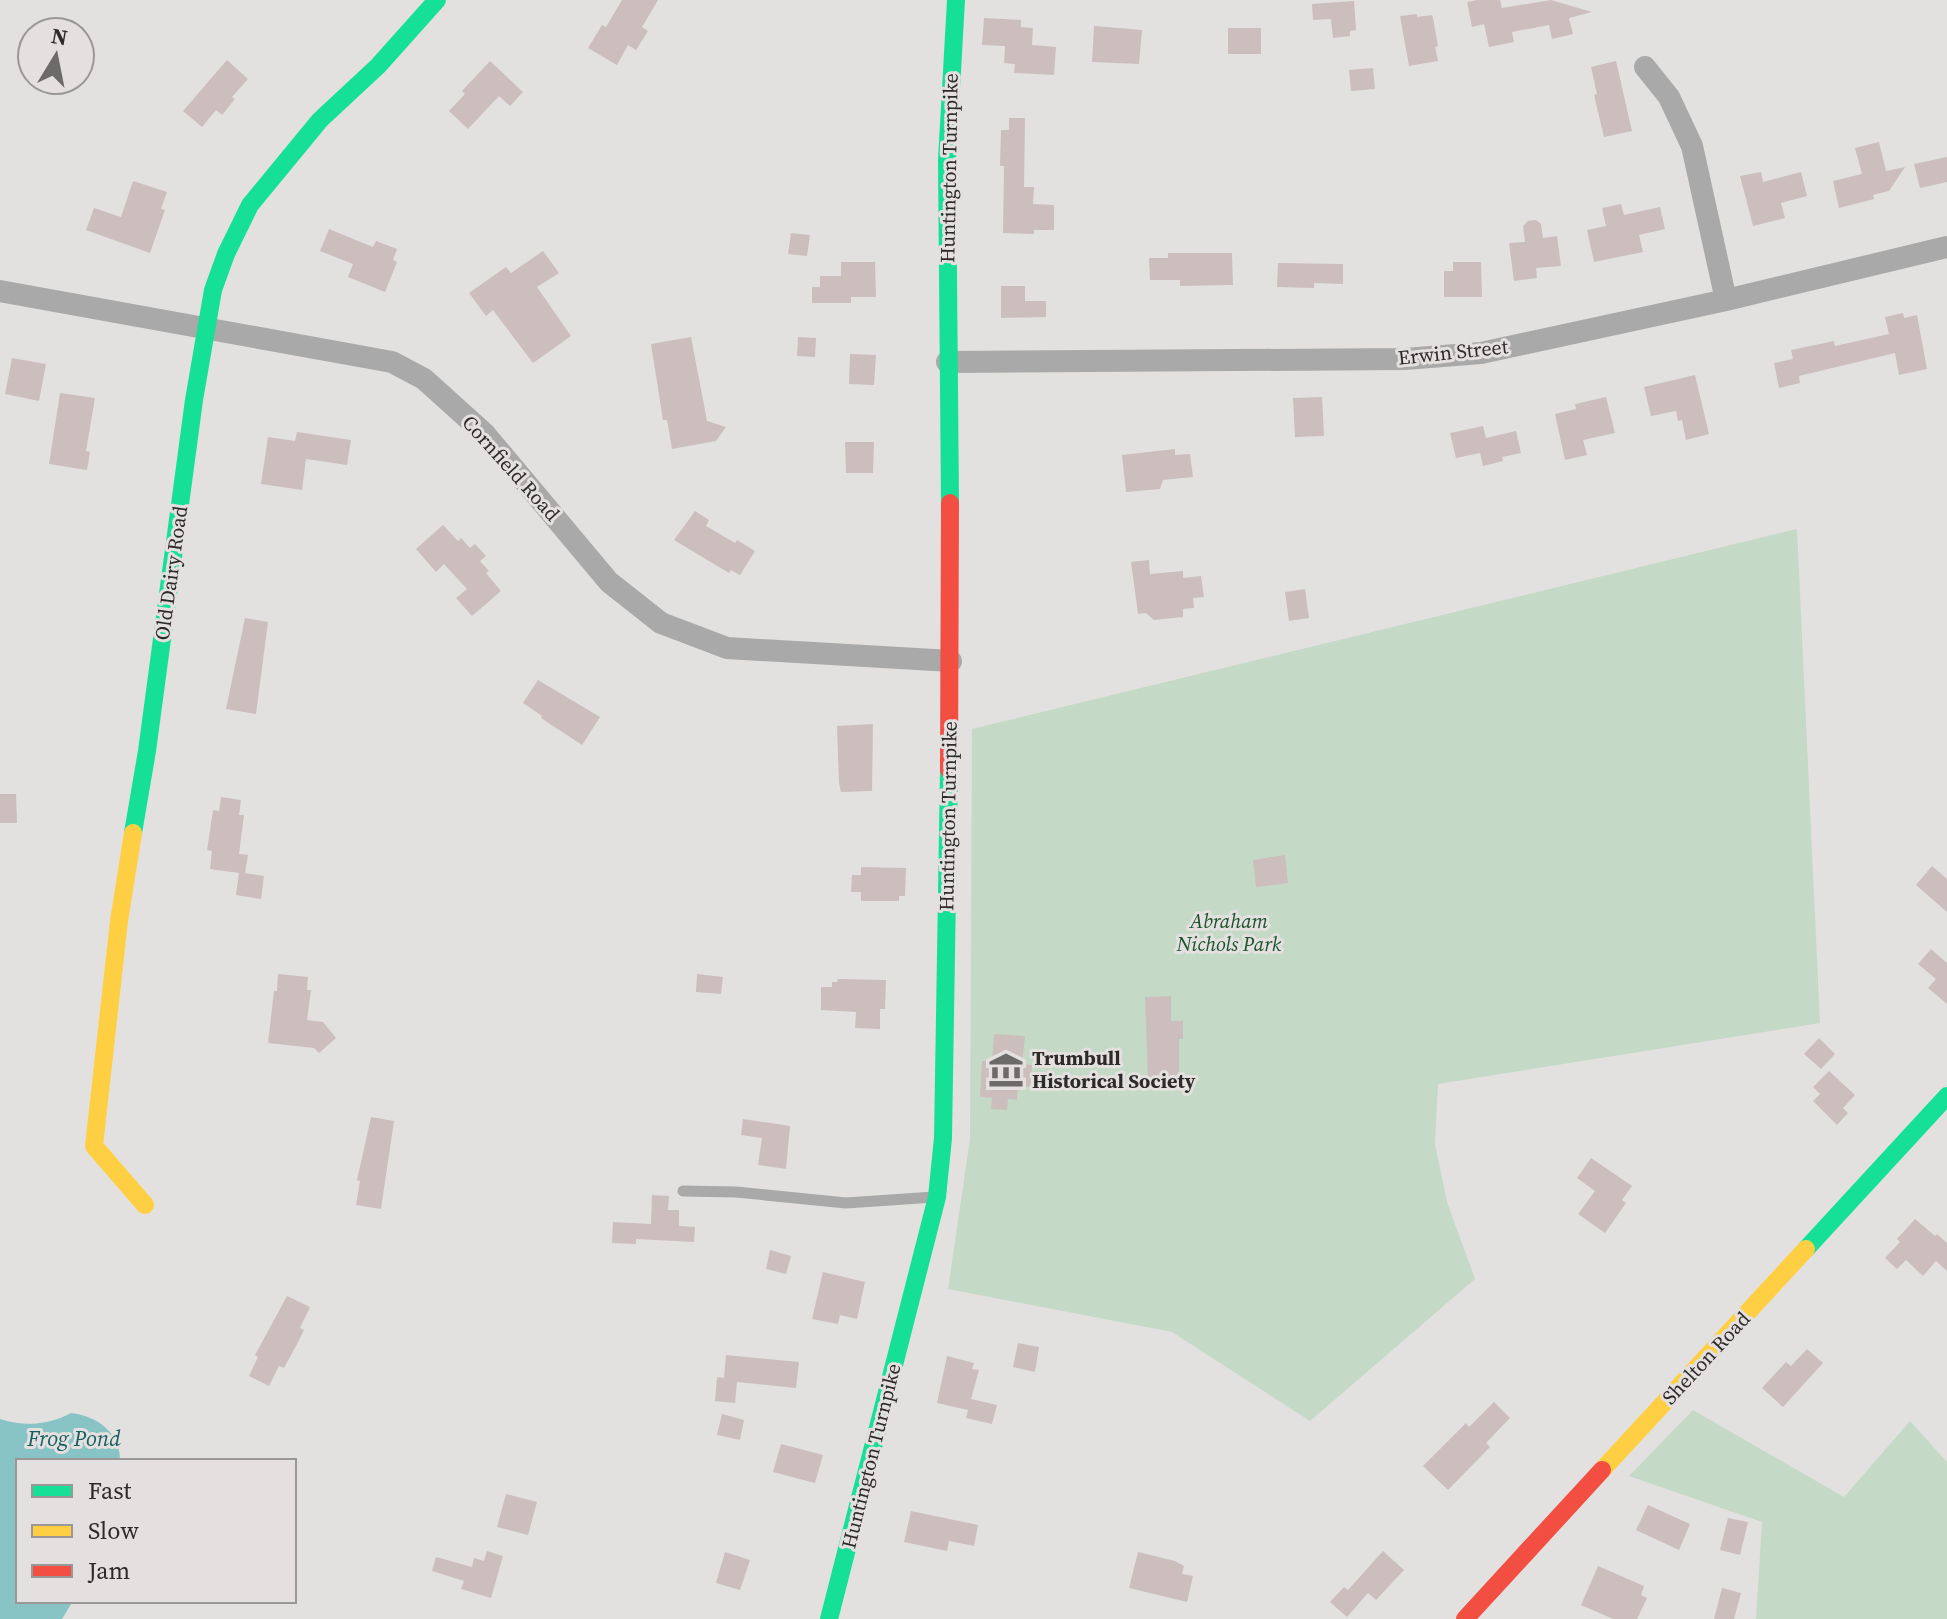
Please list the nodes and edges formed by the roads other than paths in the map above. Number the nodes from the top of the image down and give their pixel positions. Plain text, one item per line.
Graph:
1 (437, 0) edge
2 (956, 0) edge
3 (1645, 67) dead end
4 (1947, 247) edge
5 (0, 291) edge
6 (1726, 300) junction
7 (207, 327) junction
8 (947, 362) junction
9 (951, 661) junction
10 (1947, 1096) edge
11 (683, 1191) dead end
12 (937, 1197) junction
13 (145, 1205) dead end
14 (829, 1619) edge
15 (1465, 1619) edge

1 - 7 main road, Old Dairy Road
2 - 8 main road, Huntington Turnpike
3 - 6 street
4 - 6 street, Erwin Street
5 - 7 street, Cornfield Road
6 - 8 street, Erwin Street
7 - 9 street, Cornfield Road
7 - 13 main road, Old Dairy Road
8 - 9 main road, Huntington Turnpike
9 - 12 main road, Huntington Turnpike
10 - 15 main road, Shelton Road
11 - 12 lane
12 - 14 main road, Huntington Turnpike

